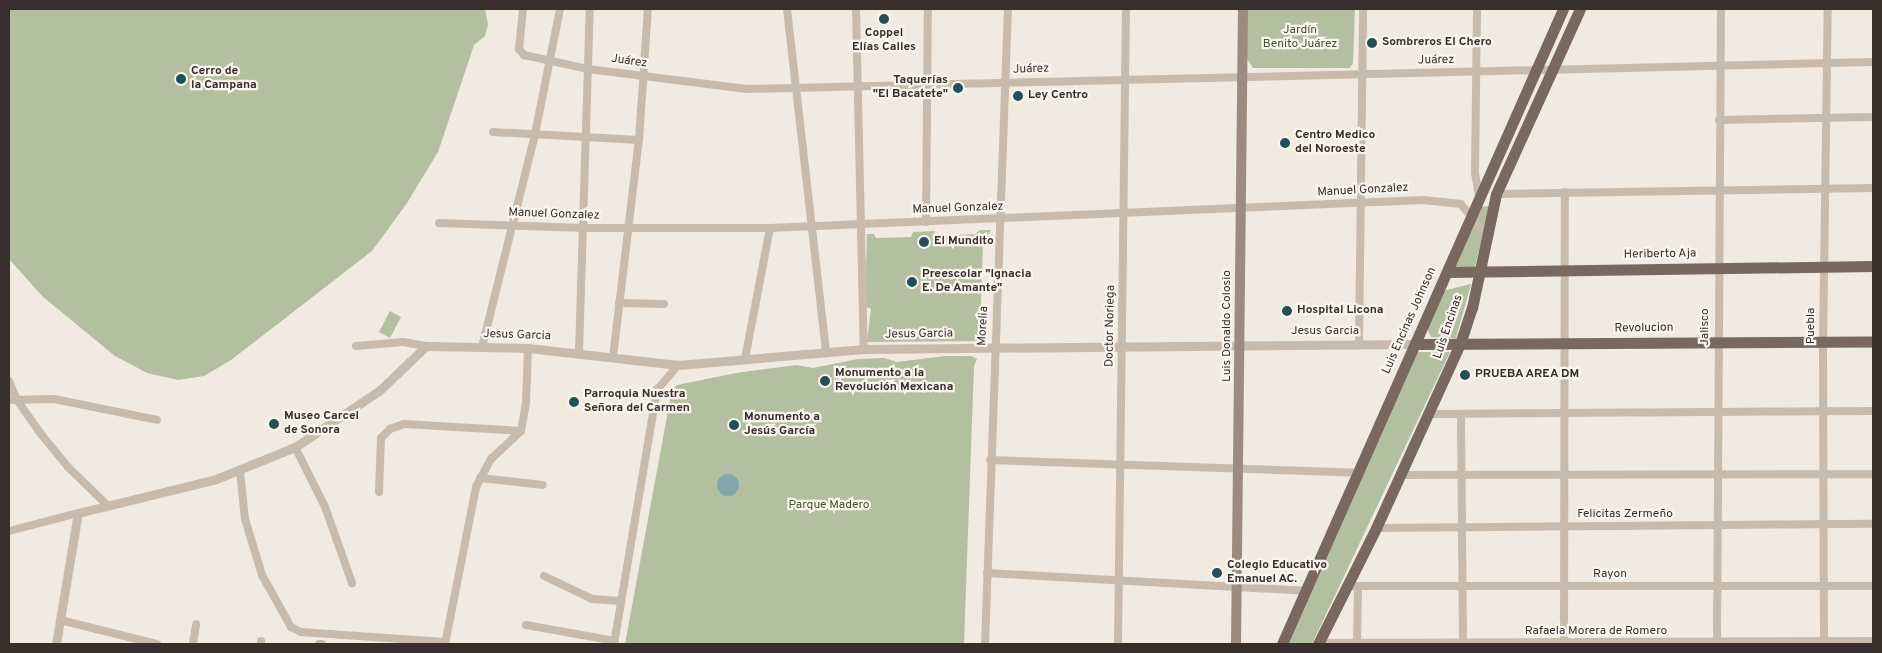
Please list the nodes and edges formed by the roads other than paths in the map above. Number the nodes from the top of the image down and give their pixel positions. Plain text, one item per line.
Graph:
1 (523, 9) edge
2 (560, 9) edge
3 (590, 9) edge
4 (648, 9) edge
5 (787, 9) edge
6 (856, 9) edge
7 (928, 9) edge
8 (1008, 9) edge
9 (1126, 9) edge
10 (1243, 9) edge
11 (1363, 9) edge
12 (1477, 9) edge
13 (1562, 9) edge
14 (1580, 9) edge
15 (1721, 9) edge
16 (1828, 9) edge
17 (551, 62) junction
18 (1827, 62) junction
19 (1873, 62) edge
20 (1720, 66) junction
21 (588, 69) junction
22 (1536, 70) junction
23 (1553, 70) junction
24 (1476, 72) junction
25 (1244, 74) junction
26 (1363, 74) junction
27 (644, 76) junction
28 (1126, 78) junction
29 (926, 82) junction
30 (1004, 82) junction
31 (857, 84) junction
32 (796, 87) junction
33 (1873, 117) edge
34 (1826, 118) junction
35 (1720, 120) junction
36 (493, 132) dead end
37 (535, 134) junction
38 (586, 139) junction
39 (638, 140) junction
40 (1826, 188) junction
41 (1873, 188) edge
42 (1719, 189) junction
43 (1565, 192) junction
44 (1496, 194) junction
45 (1479, 196) junction
46 (1361, 202) junction
47 (1241, 208) junction
48 (1126, 214) junction
49 (1471, 217) junction
50 (1001, 219) junction
51 (926, 222) junction
52 (439, 223) dead end
53 (861, 225) junction
54 (512, 226) junction
55 (811, 227) junction
56 (585, 228) junction
57 (628, 228) junction
58 (770, 228) junction
59 (1487, 237) junction
60 (1873, 266) edge
61 (1824, 267) junction
62 (1717, 268) junction
63 (1564, 270) junction
64 (1480, 271) junction
65 (1447, 272) junction
66 (619, 303) junction
67 (664, 304) dead end
68 (1718, 341) junction
69 (1824, 342) junction
70 (1873, 342) edge
71 (1415, 344) junction
72 (1460, 344) junction
73 (1563, 344) junction
74 (1240, 345) junction
75 (1359, 345) junction
76 (356, 346) dead end
77 (426, 346) junction
78 (994, 346) junction
79 (1122, 346) junction
80 (482, 348) junction
81 (528, 348) junction
82 (864, 349) junction
83 (579, 352) junction
84 (826, 352) junction
85 (613, 357) junction
86 (745, 359) junction
87 (678, 365) junction
88 (9, 381) edge
89 (13, 400) edge
90 (1873, 411) edge
91 (1823, 412) junction
92 (1718, 413) junction
93 (1430, 414) junction
94 (1564, 414) junction
95 (1461, 415) junction
96 (157, 420) dead end
97 (521, 431) junction
98 (295, 447) junction
99 (990, 460) junction
100 (1120, 463) junction
101 (1240, 469) junction
102 (240, 471) junction
103 (1824, 473) junction
104 (1358, 474) junction
105 (1462, 474) junction
106 (1564, 474) junction
107 (1718, 474) junction
108 (1873, 474) edge
109 (1401, 475) junction
110 (480, 478) junction
111 (543, 485) dead end
112 (379, 492) dead end
113 (107, 505) junction
114 (78, 513) junction
115 (1824, 524) junction
116 (1873, 524) edge
117 (1563, 526) junction
118 (1718, 526) junction
119 (1462, 527) junction
120 (10, 528) edge
121 (1376, 528) junction
122 (987, 573) junction
123 (544, 576) dead end
124 (1120, 582) junction
125 (352, 583) dead end
126 (1352, 586) junction
127 (1462, 586) junction
128 (1717, 586) junction
129 (1824, 586) junction
130 (1873, 586) edge
131 (1563, 587) junction
132 (1237, 588) junction
133 (1306, 591) junction
134 (621, 601) junction
135 (60, 620) junction
136 (196, 624) dead end
137 (526, 625) dead end
138 (1873, 641) edge
139 (615, 642) edge
140 (445, 643) edge
141 (1717, 643) edge
142 (1824, 643) edge
143 (56, 644) edge
144 (157, 644) edge
145 (193, 644) edge
146 (985, 644) edge
147 (1118, 644) edge
148 (1236, 644) edge
149 (1282, 644) edge
150 (1318, 644) edge
151 (1358, 644) edge
152 (1463, 644) edge
153 (1564, 644) edge

1 - 17 street, Juárez
2 - 17 street
3 - 21 street
4 - 27 street
5 - 32 street
6 - 31 street
7 - 29 street
8 - 30 street, Morelia
9 - 28 street, Doctor Noriega
10 - 25 main road, Luis Donaldo Colosio
11 - 26 street
12 - 24 street
13 - 22 main road, Luis Encinas Johnson
14 - 23 main road, Luis Encinas
15 - 20 street, Jalisco
16 - 18 street, Puebla
17 - 21 street, Juárez
17 - 37 street
18 - 19 street, Juárez
18 - 20 street, Juárez
18 - 34 street, Puebla
20 - 23 street, Juárez
20 - 35 street, Jalisco
21 - 27 street, Juárez
21 - 38 street
22 - 23 street, Juárez
22 - 24 street, Juárez
22 - 45 main road, Luis Encinas Johnson
23 - 44 main road, Luis Encinas
24 - 26 street, Juárez
24 - 45 street
25 - 26 street, Juárez
25 - 28 street, Juárez
25 - 47 main road, Luis Donaldo Colosio
26 - 46 street
27 - 32 street, Juárez
27 - 39 street
28 - 30 street, Juárez
28 - 48 street, Doctor Noriega
29 - 30 street, Juárez
29 - 31 street, Juárez
29 - 51 street
30 - 50 street, Morelia
31 - 32 street, Juárez
31 - 53 street
32 - 55 street
33 - 34 street
34 - 35 street
34 - 40 street, Puebla
35 - 42 street, Jalisco
36 - 37 street
37 - 38 street
37 - 54 street
38 - 39 street
38 - 56 street
39 - 57 street
40 - 41 street
40 - 42 street
40 - 61 street, Puebla
42 - 43 street
42 - 62 street, Jalisco
43 - 44 street
43 - 63 street
44 - 59 main road, Luis Encinas
45 - 49 main road, Luis Encinas Johnson
46 - 47 street, Manuel Gonzalez
46 - 49 street, Manuel Gonzalez
46 - 75 street
47 - 48 street, Manuel Gonzalez
47 - 74 main road, Luis Donaldo Colosio
48 - 50 street, Manuel Gonzalez
48 - 79 street, Doctor Noriega
49 - 59 street, Manuel Gonzalez
49 - 65 main road, Luis Encinas Johnson
50 - 51 street, Manuel Gonzalez
50 - 78 street, Morelia
51 - 53 street, Manuel Gonzalez
52 - 54 street, Manuel Gonzalez
53 - 55 street, Manuel Gonzalez
53 - 82 street
54 - 56 street, Manuel Gonzalez
54 - 80 street
55 - 58 street, Manuel Gonzalez
55 - 84 street
56 - 57 street, Manuel Gonzalez
56 - 83 street
57 - 58 street, Manuel Gonzalez
57 - 66 street
58 - 86 street
59 - 64 main road, Luis Encinas
60 - 61 main road, Heriberto Aja
61 - 62 main road, Heriberto Aja
61 - 69 street, Puebla
62 - 63 main road, Heriberto Aja
62 - 68 street, Jalisco
63 - 64 main road, Heriberto Aja
63 - 73 street
64 - 65 main road, Heriberto Aja
64 - 72 main road, Luis Encinas
65 - 71 main road, Luis Encinas Johnson
66 - 67 street
66 - 85 street
68 - 69 main road, Revolucion
68 - 73 main road, Revolucion
68 - 92 street, Jalisco
69 - 70 main road, Revolucion
69 - 91 street, Puebla
71 - 72 main road, Revolucion
71 - 75 street, Jesus Garcia
71 - 104 main road, Luis Encinas Johnson
72 - 73 main road, Revolucion
72 - 93 main road, Luis Encinas
73 - 94 street
74 - 75 street, Jesus Garcia
74 - 79 street, Jesus Garcia
74 - 101 main road, Luis Donaldo Colosio
76 - 77 street
77 - 80 street, Jesus Garcia
77 - 98 street
78 - 79 street, Jesus Garcia
78 - 82 street, Jesus Garcia
78 - 99 street, Morelia
79 - 100 street, Doctor Noriega
80 - 81 street, Jesus Garcia
81 - 83 street, Jesus Garcia
81 - 97 street
82 - 84 street, Jesus Garcia
83 - 85 street, Jesus Garcia
84 - 86 street, Jesus Garcia
85 - 87 street, Jesus Garcia
86 - 87 street, Jesus Garcia
87 - 134 street
88 - 89 street
89 - 96 street
89 - 113 street
90 - 91 street
91 - 92 street
91 - 103 street, Puebla
92 - 94 street
92 - 107 street, Jalisco
93 - 95 street
93 - 109 main road, Luis Encinas
94 - 95 street
94 - 106 street
95 - 105 street
97 - 110 street
97 - 112 street
98 - 102 street
98 - 125 street
99 - 100 street
99 - 122 street, Morelia
100 - 101 street
100 - 124 street, Doctor Noriega
101 - 104 street
101 - 132 main road, Luis Donaldo Colosio
102 - 113 street
102 - 140 street
103 - 107 street
103 - 108 street
103 - 115 street, Puebla
104 - 133 main road, Luis Encinas Johnson
105 - 106 street
105 - 109 street
105 - 119 street
106 - 107 street
106 - 117 street
107 - 118 street, Jalisco
109 - 121 main road, Luis Encinas
110 - 111 street
110 - 140 street
113 - 114 street
114 - 120 street
114 - 135 street
115 - 116 street, Felicitas Zermeño
115 - 118 street, Felicitas Zermeño
115 - 129 street, Puebla
117 - 118 street, Felicitas Zermeño
117 - 119 street, Felicitas Zermeño
117 - 131 street
118 - 128 street, Jalisco
119 - 121 street, Felicitas Zermeño
119 - 127 street
121 - 126 main road, Luis Encinas
122 - 124 street
122 - 146 street, Morelia
123 - 134 street
124 - 132 street
124 - 147 street, Doctor Noriega
126 - 127 street, Rayon
126 - 150 main road, Luis Encinas
126 - 151 street
127 - 131 street, Rayon
127 - 152 street
128 - 129 street, Rayon
128 - 131 street, Rayon
128 - 141 street, Jalisco
129 - 130 street, Rayon
129 - 142 street, Puebla
131 - 153 street
132 - 133 street
132 - 148 main road, Luis Donaldo Colosio
133 - 149 main road, Luis Encinas Johnson
134 - 139 street
135 - 143 street
135 - 144 street
136 - 145 street
137 - 139 street
138 - 142 street, Rafaela Morera de Romero
141 - 142 street, Rafaela Morera de Romero
141 - 153 street, Rafaela Morera de Romero
150 - 151 street, Rafaela Morera de Romero
151 - 152 street, Rafaela Morera de Romero
152 - 153 street, Rafaela Morera de Romero

